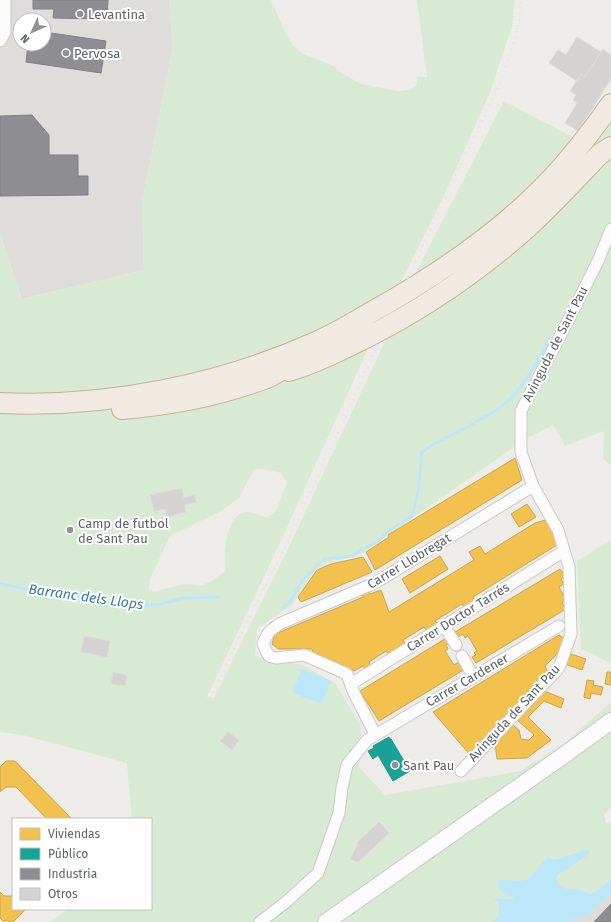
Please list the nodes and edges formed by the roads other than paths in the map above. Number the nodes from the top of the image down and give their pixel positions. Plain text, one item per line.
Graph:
1 (5, 0) edge
2 (0, 41) edge
3 (611, 104) edge
4 (611, 119) edge
5 (611, 147) edge
6 (611, 229) edge
7 (266, 378) junction
8 (0, 403) edge
9 (0, 412) edge
10 (534, 486) junction
11 (564, 551) junction
12 (444, 626) junction
13 (559, 626) dead end
14 (473, 676) junction
15 (351, 684) junction
16 (611, 721) edge
17 (375, 734) junction
18 (461, 771) dead end
19 (260, 922) edge
20 (326, 922) edge

1 - 2 street
3 - 8 highway
4 - 7 highway
5 - 7 highway
6 - 10 street, Avinguda de Sant Pau
7 - 9 highway
10 - 11 street, Avinguda de Sant Pau
10 - 15 street, Carrer Llobregat
11 - 12 street, Carrer Doctor Tarrés
11 - 18 street, Avinguda de Sant Pau
12 - 14 street
12 - 15 street, Carrer Doctor Tarrés
13 - 14 street, Carrer Cardener
14 - 17 street, Carrer Cardener
15 - 17 street
16 - 20 main road
17 - 19 street, Carrer Cardener

